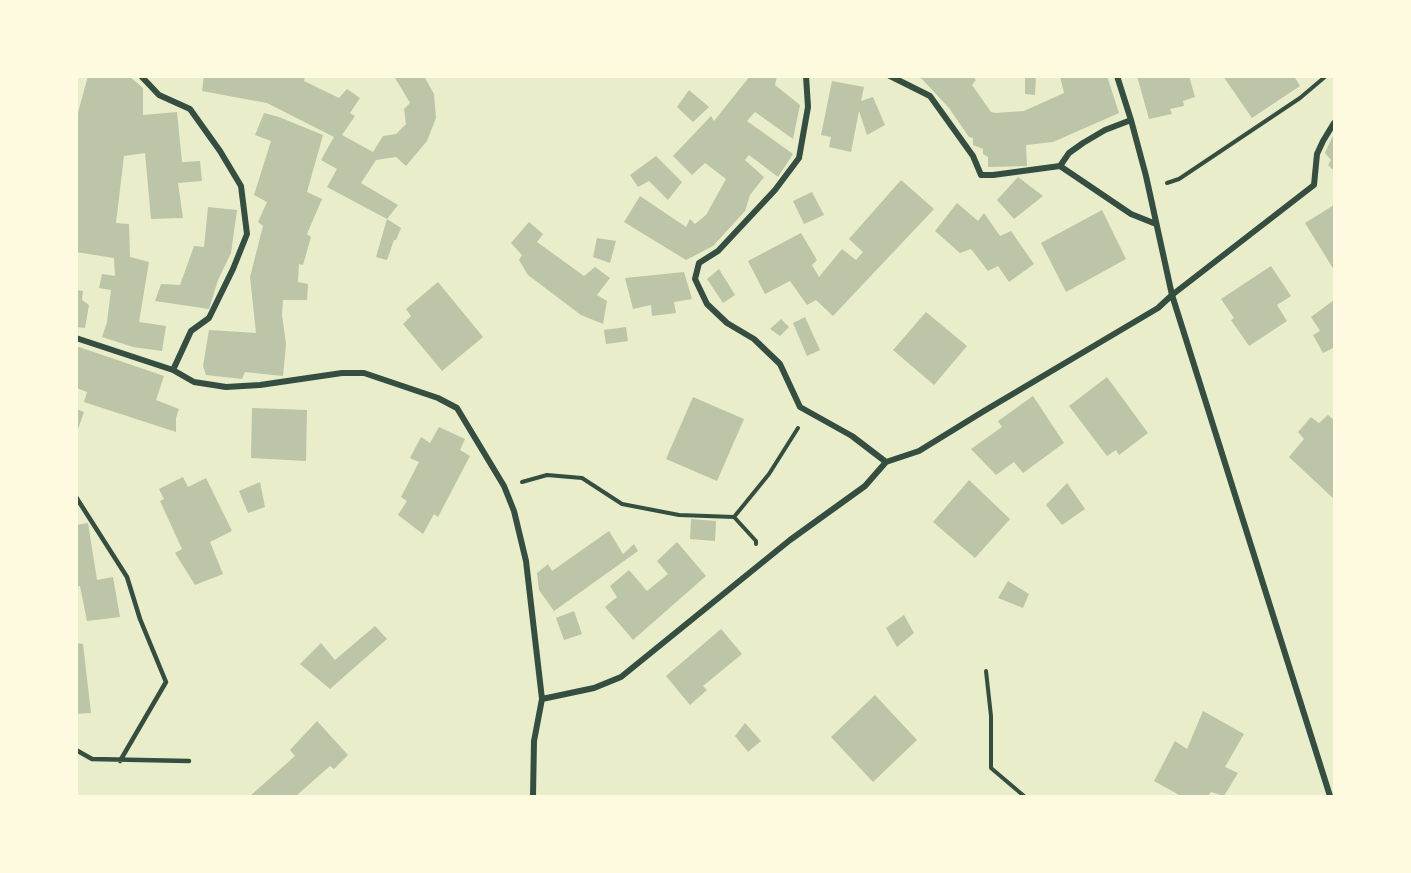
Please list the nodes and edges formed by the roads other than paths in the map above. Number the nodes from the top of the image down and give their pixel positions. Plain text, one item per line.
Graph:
1 (141, 76) edge
2 (806, 76) edge
3 (890, 76) edge
4 (1117, 76) edge
5 (1131, 120) junction
6 (1335, 123) edge
7 (1060, 166) junction
8 (1156, 224) junction
9 (1172, 295) junction
10 (76, 338) edge
11 (173, 370) junction
12 (886, 462) junction
13 (76, 497) edge
14 (542, 699) junction
15 (76, 750) edge
16 (120, 761) junction
17 (189, 761) dead end
18 (534, 796) edge
19 (1330, 796) edge

1 - 11 street
2 - 12 street
3 - 7 street
4 - 5 street
5 - 7 street
5 - 8 street
6 - 9 street
7 - 8 street
8 - 9 street
9 - 12 street
9 - 19 street
10 - 11 street
11 - 14 street
12 - 14 street
13 - 16 lane
14 - 18 street
15 - 16 lane
16 - 17 lane

